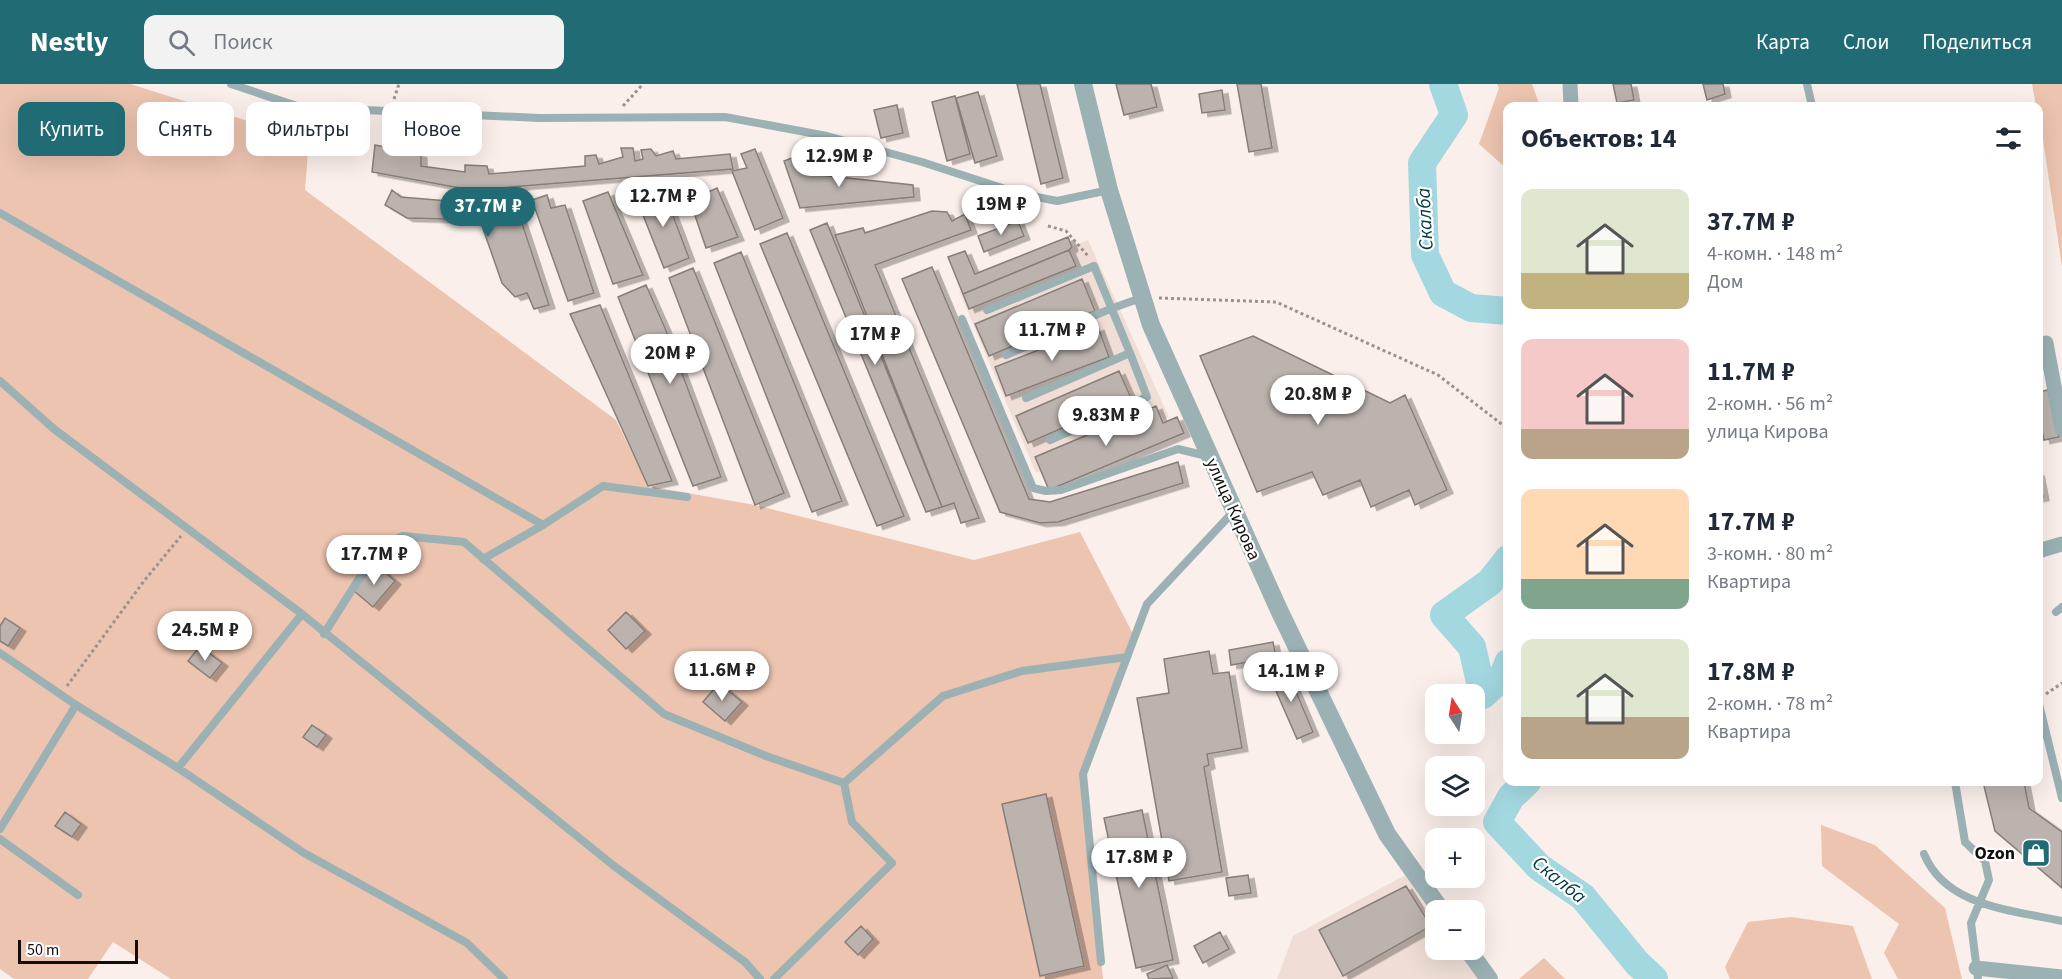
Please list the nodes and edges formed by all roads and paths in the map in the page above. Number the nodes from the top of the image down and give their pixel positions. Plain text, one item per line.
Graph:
1 (231, 84) edge
2 (399, 84) edge
3 (643, 84) edge
4 (1083, 84) edge
5 (1570, 84) edge
6 (1807, 84) edge
7 (393, 102) edge
8 (1570, 102) edge
9 (1811, 102) edge
10 (382, 110) edge
11 (482, 115) edge
12 (611, 118) junction
13 (1109, 190) junction
14 (0, 213) edge
15 (1048, 226) dead end
16 (1094, 266) junction
17 (1142, 298) junction
18 (1113, 307) junction
19 (987, 310) dead end
20 (962, 319) dead end
21 (2046, 343) dead end
22 (1130, 353) junction
23 (1006, 355) dead end
24 (0, 381) edge
25 (1026, 398) dead end
26 (1503, 425) edge
27 (2062, 429) edge
28 (1050, 440) dead end
29 (1210, 457) junction
30 (687, 497) dead end
31 (1234, 511) junction
32 (543, 525) junction
33 (188, 529) junction
34 (2062, 544) edge
35 (2043, 550) edge
36 (483, 559) junction
37 (302, 614) junction
38 (324, 634) junction
39 (0, 653) edge
40 (1127, 657) junction
41 (2062, 684) edge
42 (61, 694) junction
43 (2043, 696) edge
44 (76, 705) junction
45 (2043, 720) edge
46 (178, 768) junction
47 (844, 783) junction
48 (1956, 786) edge
49 (2062, 798) edge
50 (0, 829) edge
51 (0, 839) edge
52 (1924, 854) dead end
53 (78, 895) dead end
54 (1434, 900) edge
55 (1978, 903) junction
56 (2062, 921) edge
57 (1475, 960) edge
58 (1101, 962) dead end
59 (1977, 973) edge
60 (2062, 977) edge
61 (504, 979) edge
62 (760, 979) edge
63 (774, 979) edge
64 (1489, 979) edge

1 - 10 lane
2 - 7 path
3 - 12 path
4 - 13 street, улица Кирова
5 - 8 street
6 - 9 lane
11 - 12 lane
12 - 13 lane
13 - 17 street, улица Кирова
14 - 32 lane
15 - 16 path
16 - 18 lane
16 - 19 lane
17 - 18 lane
17 - 26 path
17 - 29 street, улица Кирова
18 - 22 lane
18 - 23 lane
20 - 29 lane
21 - 27 street
22 - 25 lane
22 - 28 lane
24 - 33 lane
29 - 31 street, улица Кирова
30 - 32 lane
31 - 40 lane
31 - 54 street, улица Кирова
32 - 36 lane
33 - 37 lane
33 - 42 path
34 - 35 street
36 - 38 lane
36 - 47 lane
37 - 38 lane
37 - 46 lane
38 - 62 lane
39 - 42 lane
40 - 47 lane
40 - 58 lane
41 - 43 path
42 - 44 lane
44 - 46 lane
44 - 50 lane
45 - 49 lane
46 - 61 lane
47 - 63 lane
48 - 55 lane
51 - 53 lane
52 - 55 lane
55 - 56 lane
55 - 59 lane
57 - 64 street
59 - 60 street

